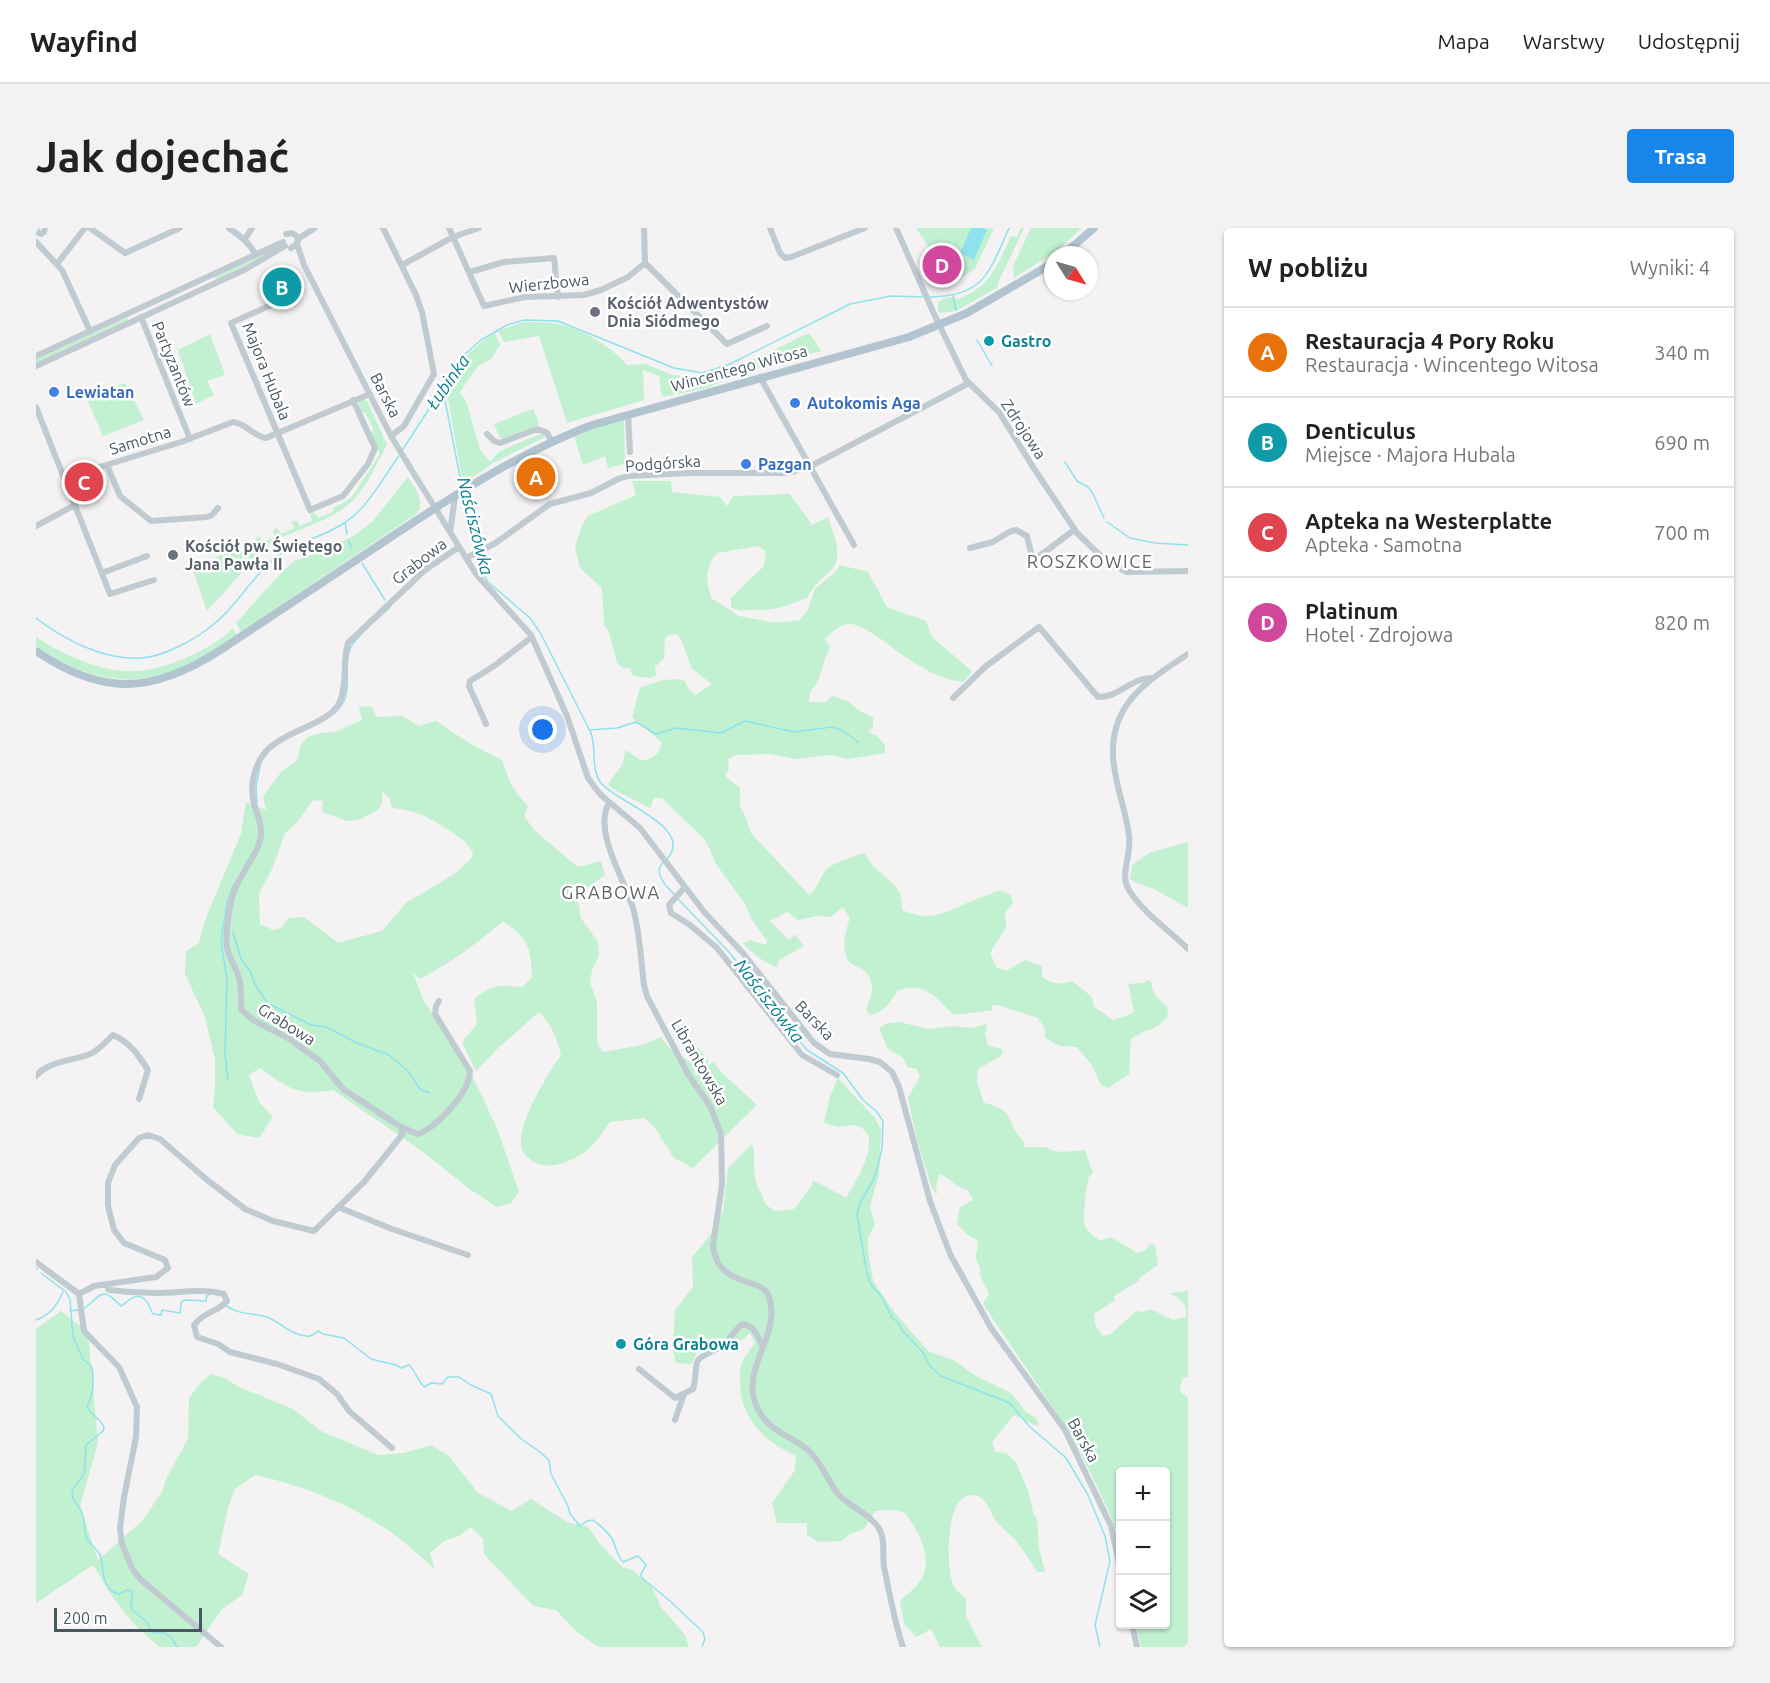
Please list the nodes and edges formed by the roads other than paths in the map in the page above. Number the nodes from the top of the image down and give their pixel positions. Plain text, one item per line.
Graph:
1 (45, 228) edge
2 (85, 228) edge
3 (90, 228) edge
4 (180, 228) edge
5 (229, 228) edge
6 (252, 228) edge
7 (314, 228) edge
8 (383, 228) edge
9 (449, 228) edge
10 (479, 228) edge
11 (644, 228) edge
12 (770, 228) edge
13 (865, 228) edge
14 (896, 228) edge
15 (1094, 228) edge
16 (37, 236) edge
17 (453, 237) junction
18 (290, 238) edge
19 (245, 239) junction
20 (1073, 246) edge
21 (255, 254) junction
22 (645, 263) junction
23 (57, 264) junction
24 (402, 265) junction
25 (1044, 267) edge
26 (470, 272) junction
27 (300, 292) dead end
28 (558, 297) junction
29 (153, 302) junction
30 (127, 314) junction
31 (141, 317) junction
32 (939, 325) junction
33 (767, 326) dead end
34 (90, 331) junction
35 (36, 356) edge
36 (36, 366) edge
37 (760, 377) junction
38 (969, 383) junction
39 (370, 393) junction
40 (353, 400) junction
41 (36, 407) edge
42 (628, 414) junction
43 (277, 433) junction
44 (487, 434) dead end
45 (392, 437) junction
46 (190, 439) junction
47 (552, 441) junction
48 (630, 452) dead end
49 (107, 465) junction
50 (811, 466) junction
51 (64, 478) junction
52 (457, 495) junction
53 (75, 505) junction
54 (218, 508) dead end
55 (436, 508) junction
56 (36, 526) edge
57 (1074, 530) junction
58 (450, 533) junction
59 (854, 544) dead end
60 (459, 547) junction
61 (970, 548) dead end
62 (147, 556) dead end
63 (466, 558) junction
64 (1188, 571) edge
65 (102, 573) junction
66 (154, 580) dead end
67 (532, 637) junction
68 (36, 651) edge
69 (1188, 654) edge
70 (1151, 678) junction
71 (953, 698) dead end
72 (486, 724) dead end
73 (609, 802) junction
74 (682, 889) junction
75 (1188, 949) edge
76 (439, 1001) dead end
77 (837, 1074) dead end
78 (36, 1076) edge
79 (139, 1099) dead end
80 (401, 1127) junction
81 (338, 1207) junction
82 (468, 1255) dead end
83 (36, 1262) edge
84 (106, 1284) junction
85 (81, 1293) junction
86 (763, 1347) junction
87 (639, 1369) dead end
88 (684, 1394) junction
89 (675, 1420) dead end
90 (392, 1448) dead end
91 (1116, 1550) edge
92 (1133, 1629) edge
93 (221, 1647) edge
94 (903, 1647) edge
95 (1137, 1647) edge

1 - 16 street
2 - 23 street
3 - 4 street
5 - 19 street
6 - 19 street
7 - 18 street
8 - 24 street
9 - 17 street
10 - 17 street
11 - 22 street
12 - 13 street
14 - 32 street, Zdrojowa
15 - 20 main road
16 - 23 street
17 - 24 street
17 - 26 street
18 - 21 street
18 - 31 street
18 - 39 street, Barska
19 - 21 street
21 - 29 street
22 - 28 street, Wierzbowa
22 - 33 street
23 - 34 street
24 - 45 street
25 - 32 main road, Wincentego Witosa
26 - 28 street, Wierzbowa
26 - 28 street
27 - 43 street, Majora Hubala
29 - 30 street
29 - 31 street, Partyzantów
30 - 31 street
30 - 34 street
31 - 36 street
31 - 46 street, Partyzantów
32 - 37 main road, Wincentego Witosa
32 - 38 street, Zdrojowa
34 - 35 street
37 - 42 main road, Wincentego Witosa
37 - 50 street
38 - 50 street, Podgórska
38 - 57 street, Zdrojowa
39 - 40 street, Majora Hubala
39 - 45 street, Barska
40 - 43 street, Majora Hubala
40 - 43 street, Majora Hubala
41 - 51 street
42 - 47 main road, Wincentego Witosa
42 - 48 street
43 - 46 street, Samotna
44 - 47 street
45 - 55 street, Barska
46 - 49 street, Samotna
47 - 52 main road, Wincentego Witosa
49 - 51 street, Samotna
49 - 54 street
50 - 59 street
50 - 63 street, Podgórska
51 - 53 street
52 - 55 main road, Wincentego Witosa
52 - 58 street
53 - 56 street
53 - 65 street
55 - 58 street, Barska
55 - 68 main road, Wincentego Witosa
57 - 61 street
57 - 64 street, Zdrojowa
58 - 60 street, Barska
60 - 63 street, Barska
60 - 80 street, Grabowa
62 - 65 street
63 - 67 street, Barska
65 - 66 street
67 - 72 street
67 - 73 street, Barska
69 - 70 street
70 - 71 street
70 - 75 street
73 - 74 street, Barska
73 - 86 street, Librantowska
74 - 77 street
74 - 91 street, Barska
76 - 80 street
78 - 79 street
80 - 81 street
81 - 82 street
81 - 84 street
83 - 85 street
84 - 85 street
84 - 90 street
85 - 93 street
86 - 88 street
86 - 94 street, Librantowska
87 - 88 street
88 - 89 street
92 - 95 street

